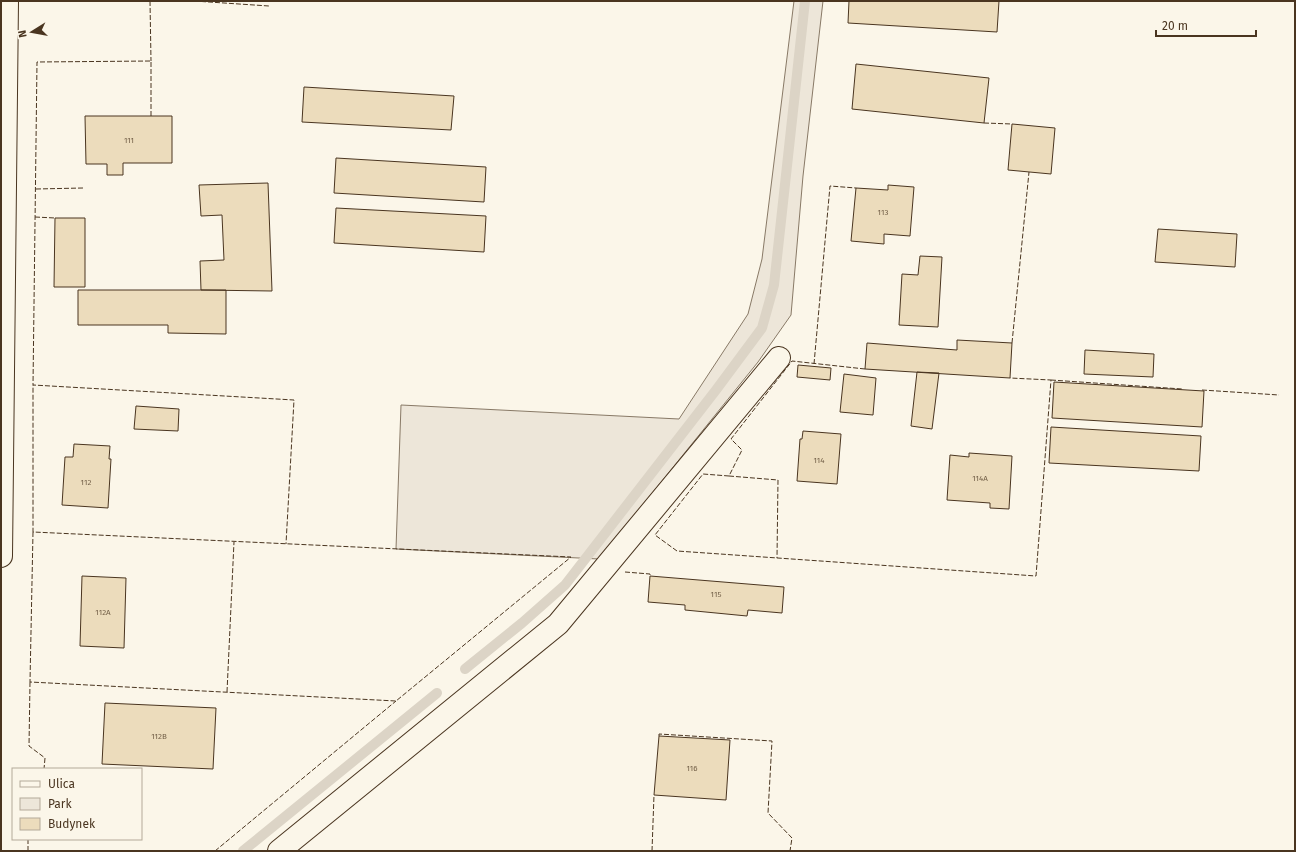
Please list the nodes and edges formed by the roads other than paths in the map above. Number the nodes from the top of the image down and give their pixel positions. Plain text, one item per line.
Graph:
1 (7, 1) edge
2 (779, 358) dead end
3 (1, 556) edge
4 (279, 851) edge

1 - 3 street
2 - 4 street

